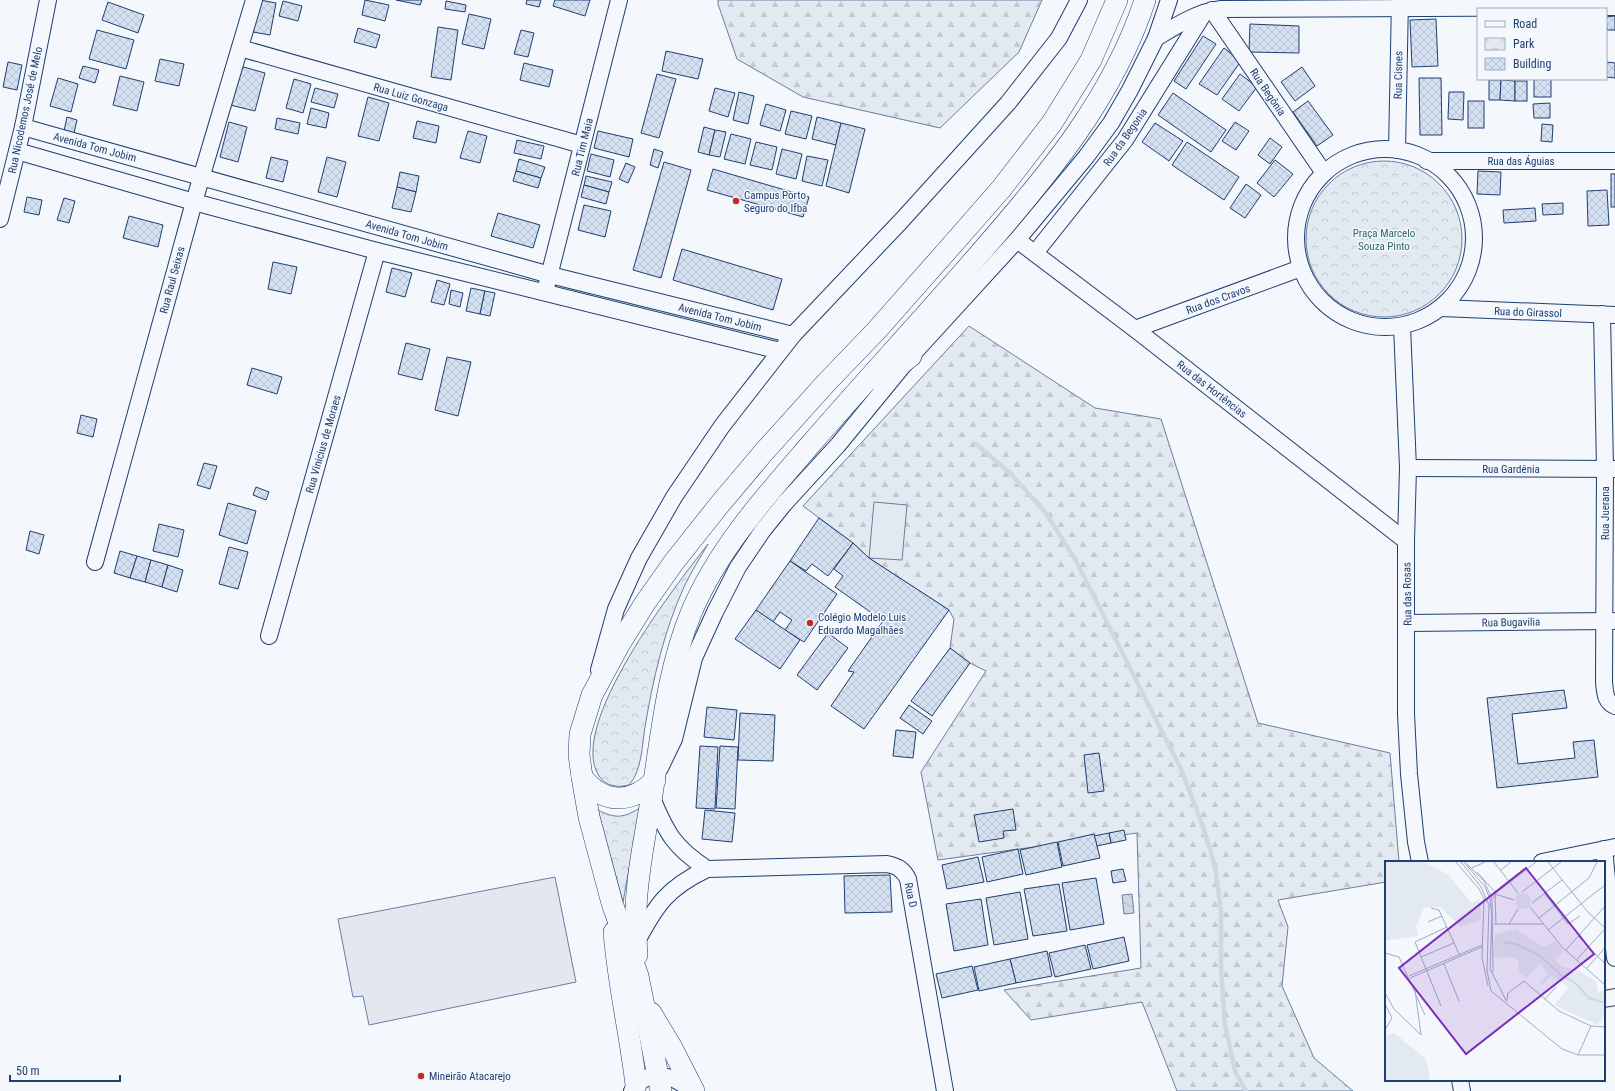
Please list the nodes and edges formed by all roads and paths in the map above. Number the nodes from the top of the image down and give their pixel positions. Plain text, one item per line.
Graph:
1 (48, 0) edge
2 (254, 0) edge
3 (619, 0) edge
4 (1079, 0) edge
5 (1117, 0) edge
6 (1145, 0) edge
7 (1169, 0) edge
8 (1400, 4) edge
9 (1615, 7) edge
10 (1215, 8) edge
11 (1156, 38) junction
12 (240, 48) junction
13 (23, 127) junction
14 (74, 142) junction
15 (582, 145) junction
16 (1397, 150) junction
17 (17, 151) junction
18 (1427, 161) junction
19 (1615, 161) edge
20 (68, 165) junction
21 (1324, 173) junction
22 (201, 176) junction
23 (194, 202) junction
24 (0, 219) edge
25 (396, 232) junction
26 (1017, 240) junction
27 (384, 253) junction
28 (1035, 253) junction
29 (1300, 268) junction
30 (550, 274) junction
31 (545, 293) junction
32 (1441, 308) junction
33 (1609, 315) edge
34 (1402, 326) junction
35 (1135, 329) junction
36 (793, 335) junction
37 (780, 351) junction
38 (911, 356) junction
39 (834, 417) junction
40 (1408, 468) junction
41 (1610, 469) edge
42 (1406, 541) junction
43 (95, 562) dead end
44 (1610, 621) edge
45 (1407, 623) junction
46 (269, 636) dead end
47 (592, 695) junction
48 (1615, 706) edge
49 (582, 777) junction
50 (653, 789) junction
51 (1609, 848) edge
52 (1420, 861) edge
53 (1547, 861) edge
54 (707, 870) junction
55 (612, 904) junction
56 (636, 943) junction
57 (1615, 958) edge
58 (638, 976) junction
59 (1615, 997) edge
60 (1605, 999) edge
61 (643, 1000) junction
62 (1460, 1081) edge
63 (660, 1083) edge
64 (634, 1088) edge
65 (693, 1091) edge
66 (945, 1091) edge
67 (1462, 1091) edge

1 - 13 street, Rua Nicodemos José de Melo
2 - 12 street, Rua Raul Seixas
3 - 15 street, Rua Tim Maia
4 - 36 street
5 - 47 main road
6 - 39 main road
7 - 11 street
8 - 9 street
8 - 10 street
8 - 16 street, Rua Cisnes
10 - 11 street
10 - 21 street, Rua Begônia
10 - 28 street, Rua da Begonia
11 - 26 street
12 - 15 street, Rua Luiz Gonzaga
12 - 22 street, Rua Raul Seixas
13 - 14 street, Avenida Tom Jobim
13 - 17 street, Rua Nicodemos José de Melo
14 - 20 street
14 - 22 street, Avenida Tom Jobim
15 - 30 street, Rua Tim Maia
16 - 18 street
16 - 21 street
17 - 20 street, Avenida Tom Jobim
17 - 24 street, Rua Nicodemos José de Melo
18 - 19 street, Rua das Águias
18 - 32 street
20 - 23 street, Avenida Tom Jobim
21 - 29 street
22 - 23 street, Rua Raul Seixas
22 - 25 street, Avenida Tom Jobim
23 - 27 street, Avenida Tom Jobim
23 - 43 street, Rua Raul Seixas
25 - 27 street, Rua Vinicius de Moraes
25 - 30 street, Avenida Tom Jobim
26 - 28 street, Rua das Hortências
26 - 38 street
27 - 31 street, Avenida Tom Jobim
27 - 46 street, Rua Vinicius de Moraes
28 - 35 street, Rua das Hortências
29 - 34 street
29 - 35 street, Rua dos Cravos
30 - 31 street, Rua Tim Maia
30 - 36 street, Avenida Tom Jobim
31 - 37 street, Avenida Tom Jobim
32 - 33 street, Rua do Girassol
32 - 34 street
33 - 41 street, Rua Juerana
34 - 40 street, Rua das Rosas
35 - 42 street, Rua das Hortências
36 - 37 street
37 - 47 street
38 - 39 main road
38 - 50 street
39 - 50 main road
40 - 41 street, Rua Gardênia
40 - 42 street, Rua das Rosas
41 - 44 street, Rua Juerana
42 - 45 street, Rua das Rosas
44 - 45 street, Rua Bugavilia
44 - 48 street, Rua Juerana
45 - 52 street, Rua das Rosas
47 - 49 main road
49 - 50 main road
49 - 55 main road
50 - 54 street
50 - 56 main road
51 - 53 street
51 - 57 street
54 - 56 street, Rua D
54 - 66 street, Rua D
55 - 58 main road
55 - 64 main road
56 - 58 main road
58 - 61 main road
59 - 60 street
61 - 63 main road
61 - 65 main road
62 - 67 street
63 - 64 street
63 - 65 street

